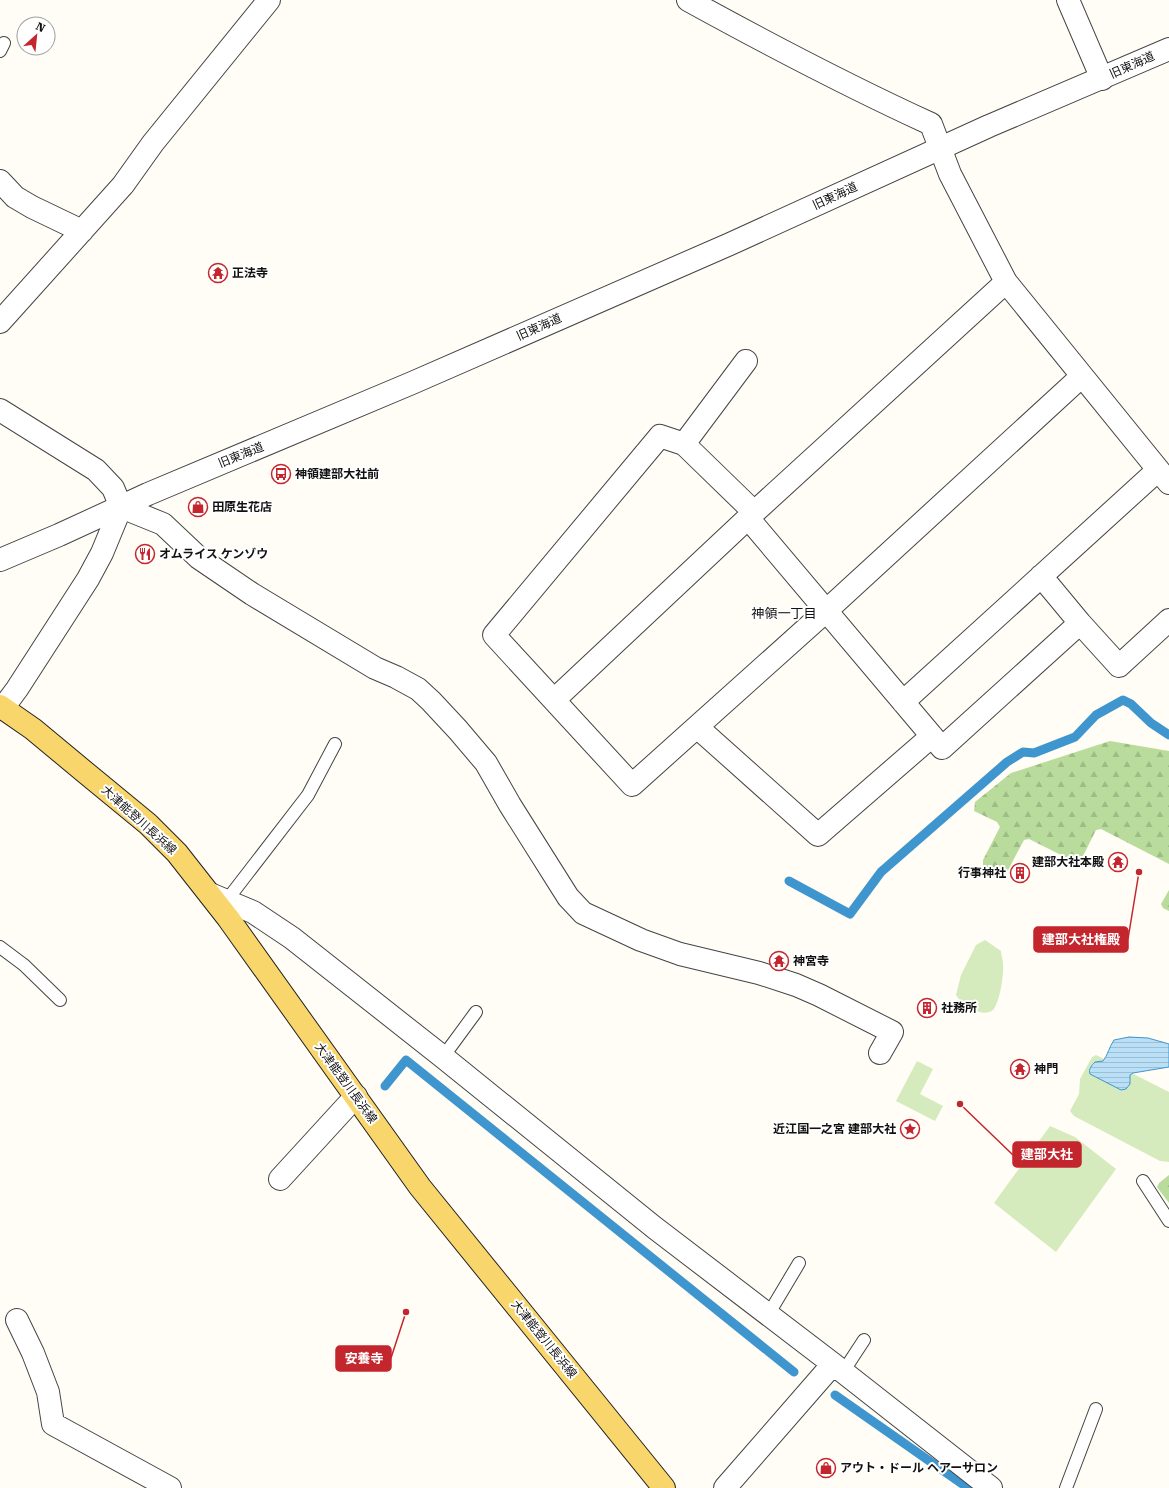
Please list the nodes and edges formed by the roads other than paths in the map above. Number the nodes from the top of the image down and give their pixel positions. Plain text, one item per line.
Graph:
1 (270, 0) edge
2 (688, 0) edge
3 (1068, 0) edge
4 (1169, 49) edge
5 (1102, 79) junction
6 (940, 148) junction
7 (0, 182) edge
8 (82, 231) junction
9 (1006, 282) junction
10 (0, 322) edge
11 (746, 361) dead end
12 (1082, 376) junction
13 (0, 410) edge
14 (684, 444) junction
15 (1164, 476) edge
16 (121, 507) junction
17 (751, 515) junction
18 (0, 560) edge
19 (1041, 576) junction
20 (826, 611) junction
21 (1169, 620) edge
22 (1080, 623) junction
23 (554, 700) junction
24 (903, 702) junction
25 (2, 707) edge
26 (697, 727) junction
27 (932, 736) junction
28 (335, 744) dead end
29 (218, 897) junction
30 (0, 947) edge
31 (60, 1000) dead end
32 (476, 1012) dead end
33 (880, 1053) dead end
34 (443, 1057) junction
35 (356, 1096) junction
36 (280, 1179) dead end
37 (1143, 1181) dead end
38 (1169, 1220) edge
39 (799, 1263) dead end
40 (768, 1314) junction
41 (17, 1320) dead end
42 (864, 1340) dead end
43 (838, 1368) junction
44 (1096, 1409) dead end
45 (170, 1488) edge
46 (664, 1488) edge
47 (725, 1488) edge
48 (991, 1488) edge
49 (1066, 1488) edge

1 - 8 street
2 - 6 street
3 - 5 street
4 - 5 street, 旧東海道
5 - 6 street, 旧東海道
6 - 9 street
6 - 16 street, 旧東海道
7 - 8 street
8 - 10 street
9 - 12 street
9 - 17 street
11 - 14 street
12 - 15 street
12 - 20 street
13 - 16 street
14 - 17 street
14 - 23 street
15 - 19 street
16 - 18 street, 旧東海道
16 - 25 street
16 - 33 street
17 - 20 street
17 - 23 street
19 - 22 street
19 - 24 street
20 - 24 street
20 - 26 street
21 - 22 street
22 - 27 street
23 - 26 street
24 - 27 street
25 - 29 main road, 大津能登川長浜線
26 - 27 street
28 - 29 lane
29 - 34 street
29 - 35 main road, 大津能登川長浜線
30 - 31 lane
32 - 34 lane
34 - 40 street
35 - 36 street
35 - 46 main road, 大津能登川長浜線
37 - 38 lane
39 - 40 lane
40 - 43 street
41 - 45 street
42 - 43 lane
43 - 47 street
43 - 48 street
44 - 49 lane

